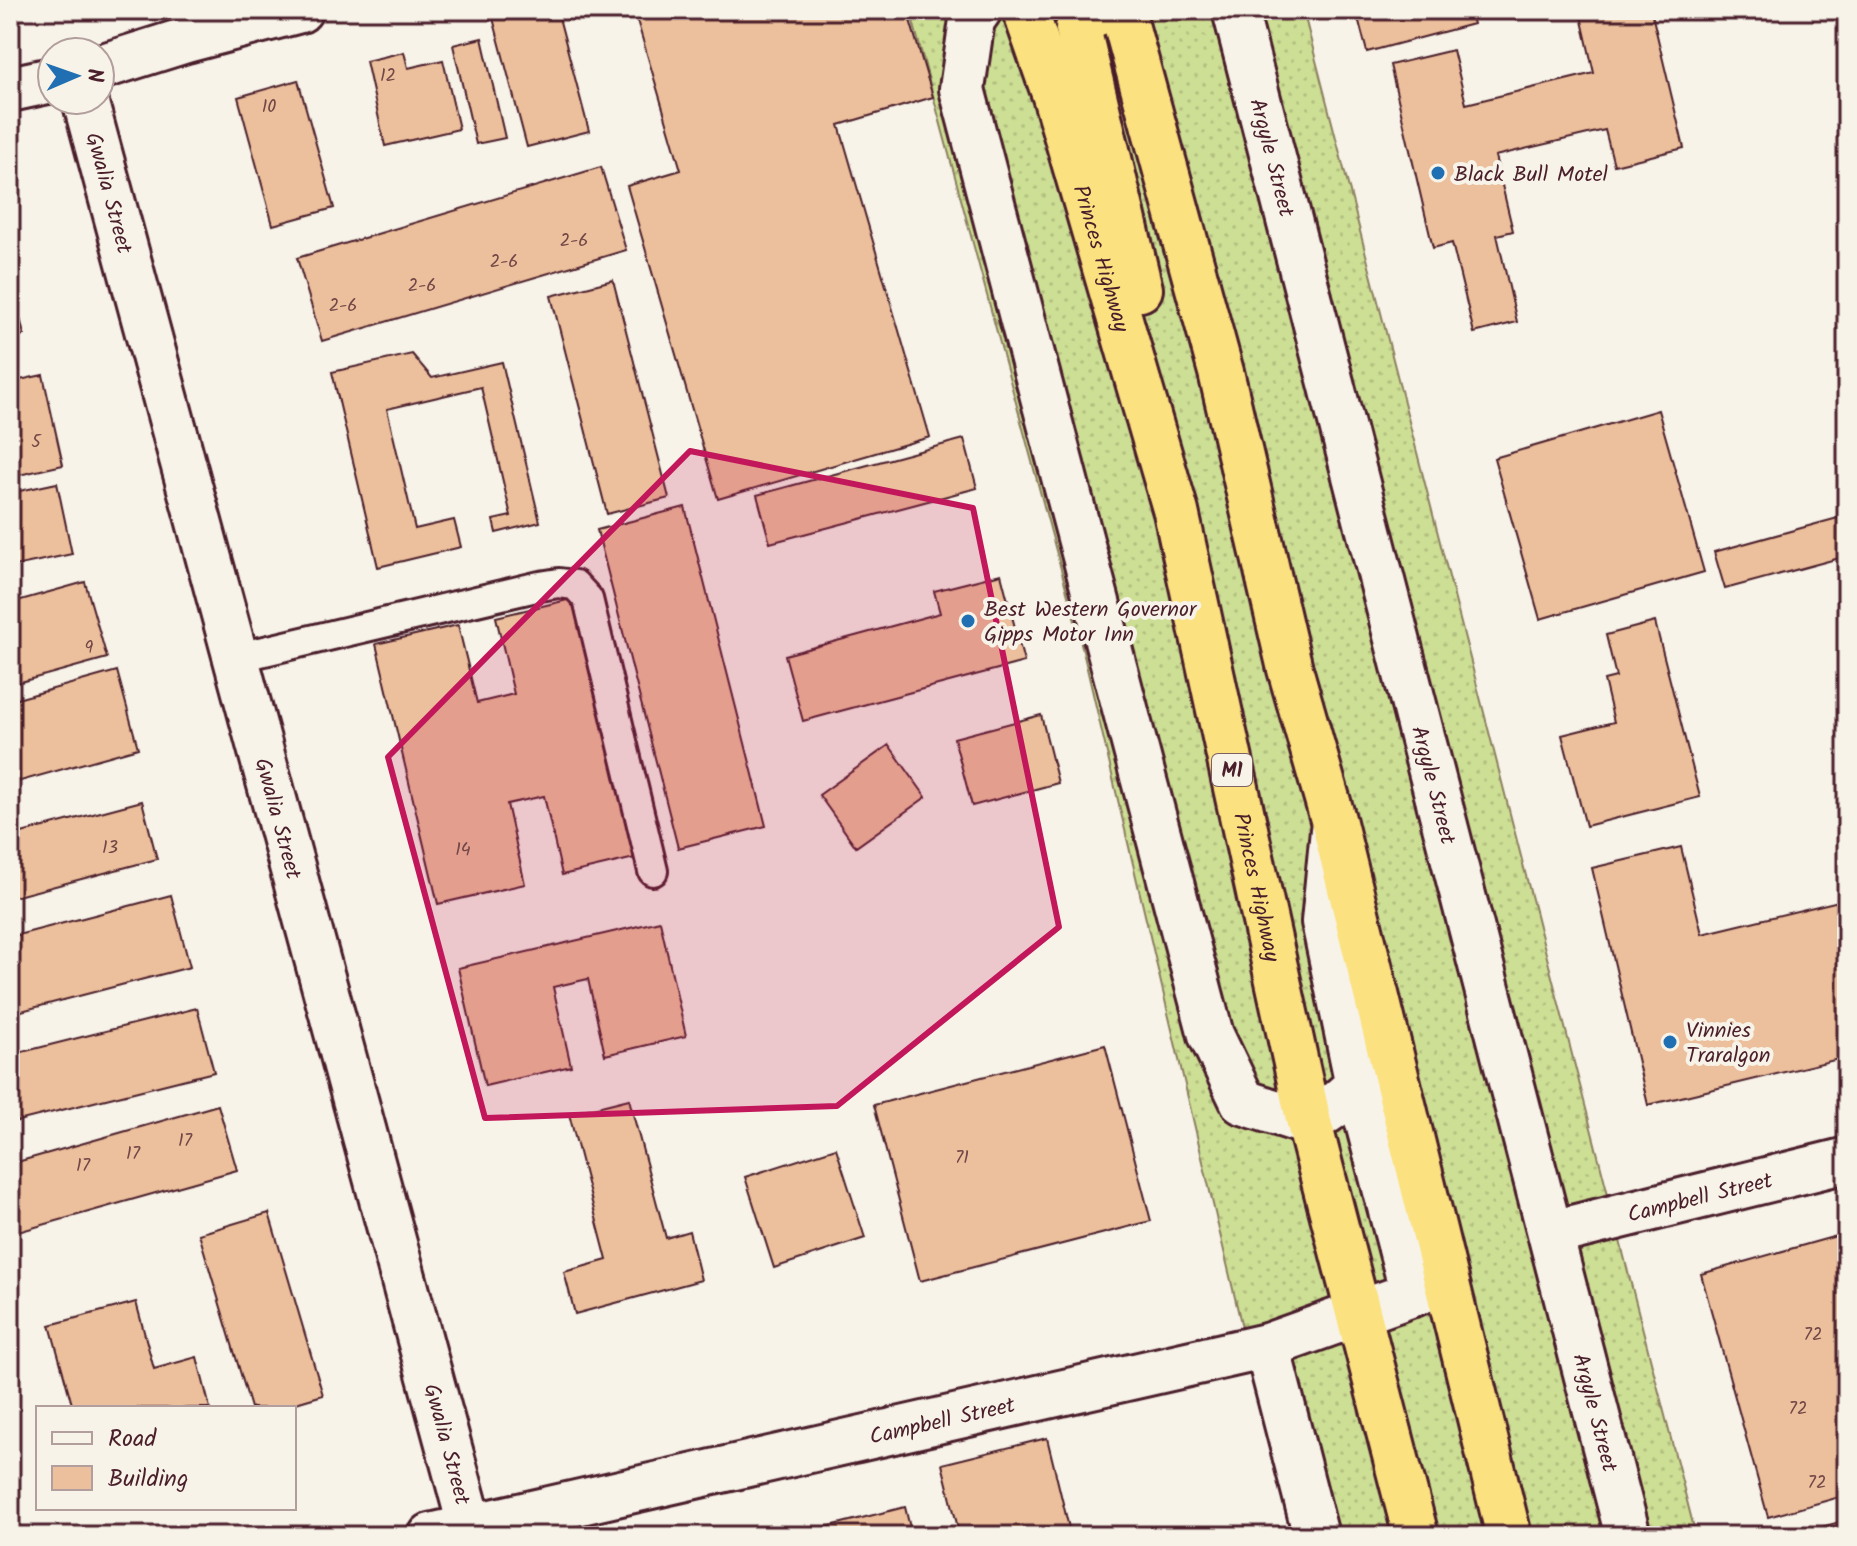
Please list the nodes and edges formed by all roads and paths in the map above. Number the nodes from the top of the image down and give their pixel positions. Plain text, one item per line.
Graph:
1 (300, 10) edge
2 (979, 10) edge
3 (1025, 10) edge
4 (1099, 10) edge
5 (1122, 10) edge
6 (1230, 18) edge
7 (116, 62) edge
8 (36, 83) edge
9 (10, 89) edge
10 (89, 116) edge
11 (1176, 512) junction
12 (235, 658) junction
13 (1334, 823) junction
14 (653, 871) dead end
15 (1358, 1085) junction
16 (1309, 1123) junction
17 (1847, 1160) edge
18 (1552, 1233) junction
19 (1429, 1288) junction
20 (1359, 1313) junction
21 (1267, 1346) junction
22 (458, 1533) edge
23 (1316, 1536) edge
24 (1416, 1536) edge
25 (1509, 1536) edge
26 (1628, 1536) edge

1 - 7 street
2 - 16 street
3 - 11 highway, Princes Highway / M1
4 - 11 highway
5 - 13 highway
6 - 18 street, Argyle Street
8 - 9 street
10 - 12 street, Gwalia Street
11 - 16 highway, Princes Highway / M1
12 - 14 lane
12 - 22 street, Gwalia Street
13 - 15 street
13 - 19 highway
15 - 16 street
15 - 19 street
16 - 20 highway, Princes Highway / M1
17 - 18 street, Campbell Street
18 - 26 street, Argyle Street
19 - 20 street, Campbell Street
19 - 25 highway
20 - 21 street, Campbell Street
20 - 24 highway, Princes Highway / M1
21 - 22 street, Campbell Street
21 - 23 street

